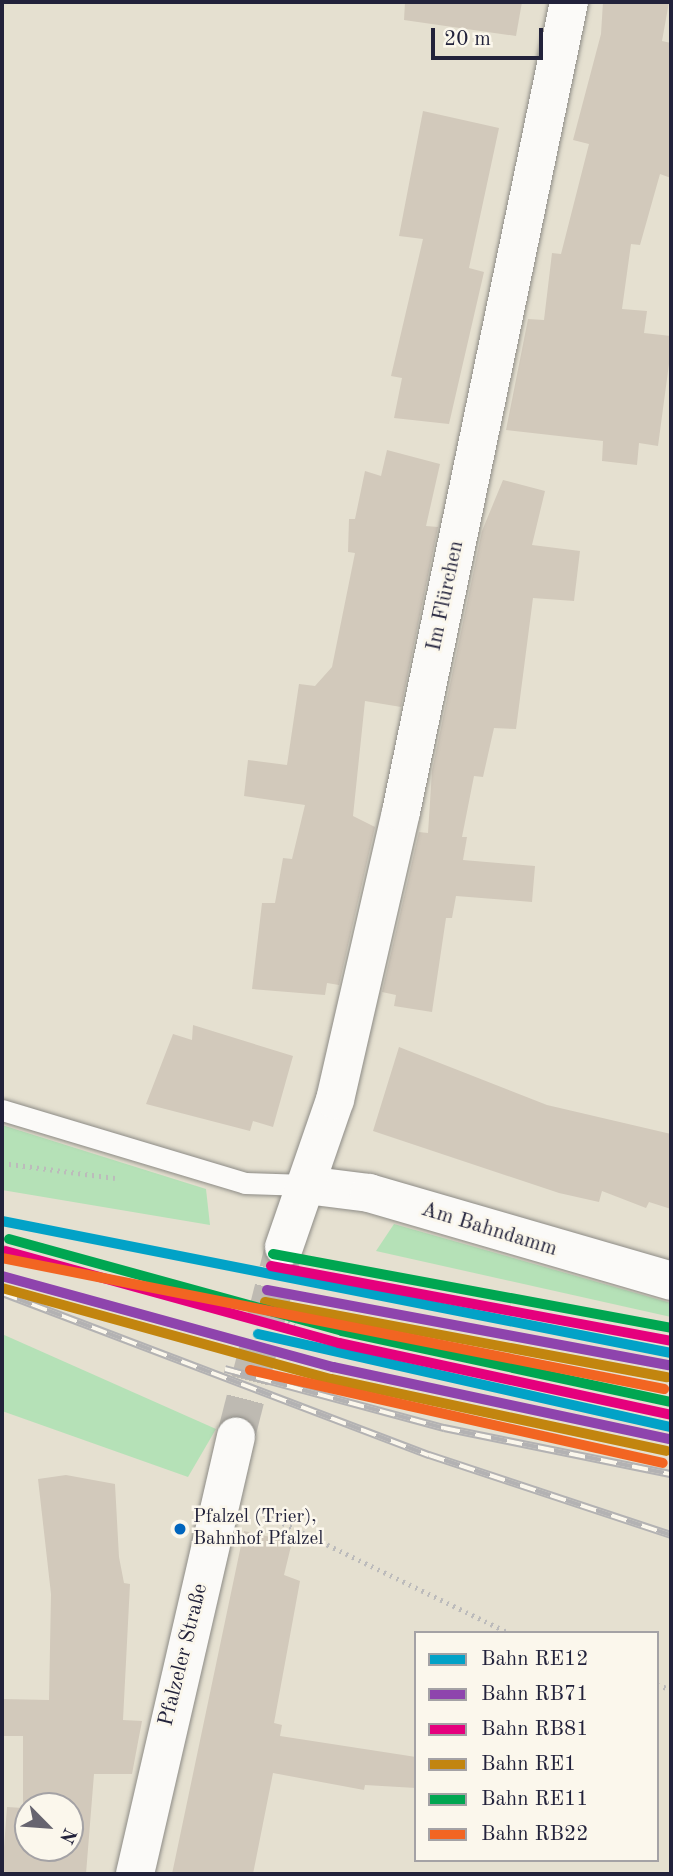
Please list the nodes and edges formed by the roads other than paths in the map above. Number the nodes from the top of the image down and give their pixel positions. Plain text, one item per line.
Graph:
1 (569, 2) edge
2 (2, 1110) edge
3 (306, 1185) junction
4 (284, 1247) tunnel mouth
5 (671, 1281) edge
6 (236, 1437) tunnel mouth
7 (135, 1874) edge

1 - 3 street, Im Flürchen
2 - 3 lane
3 - 4 street
3 - 5 street, Am Bahndamm
6 - 7 street, Pfalzeler Straße

